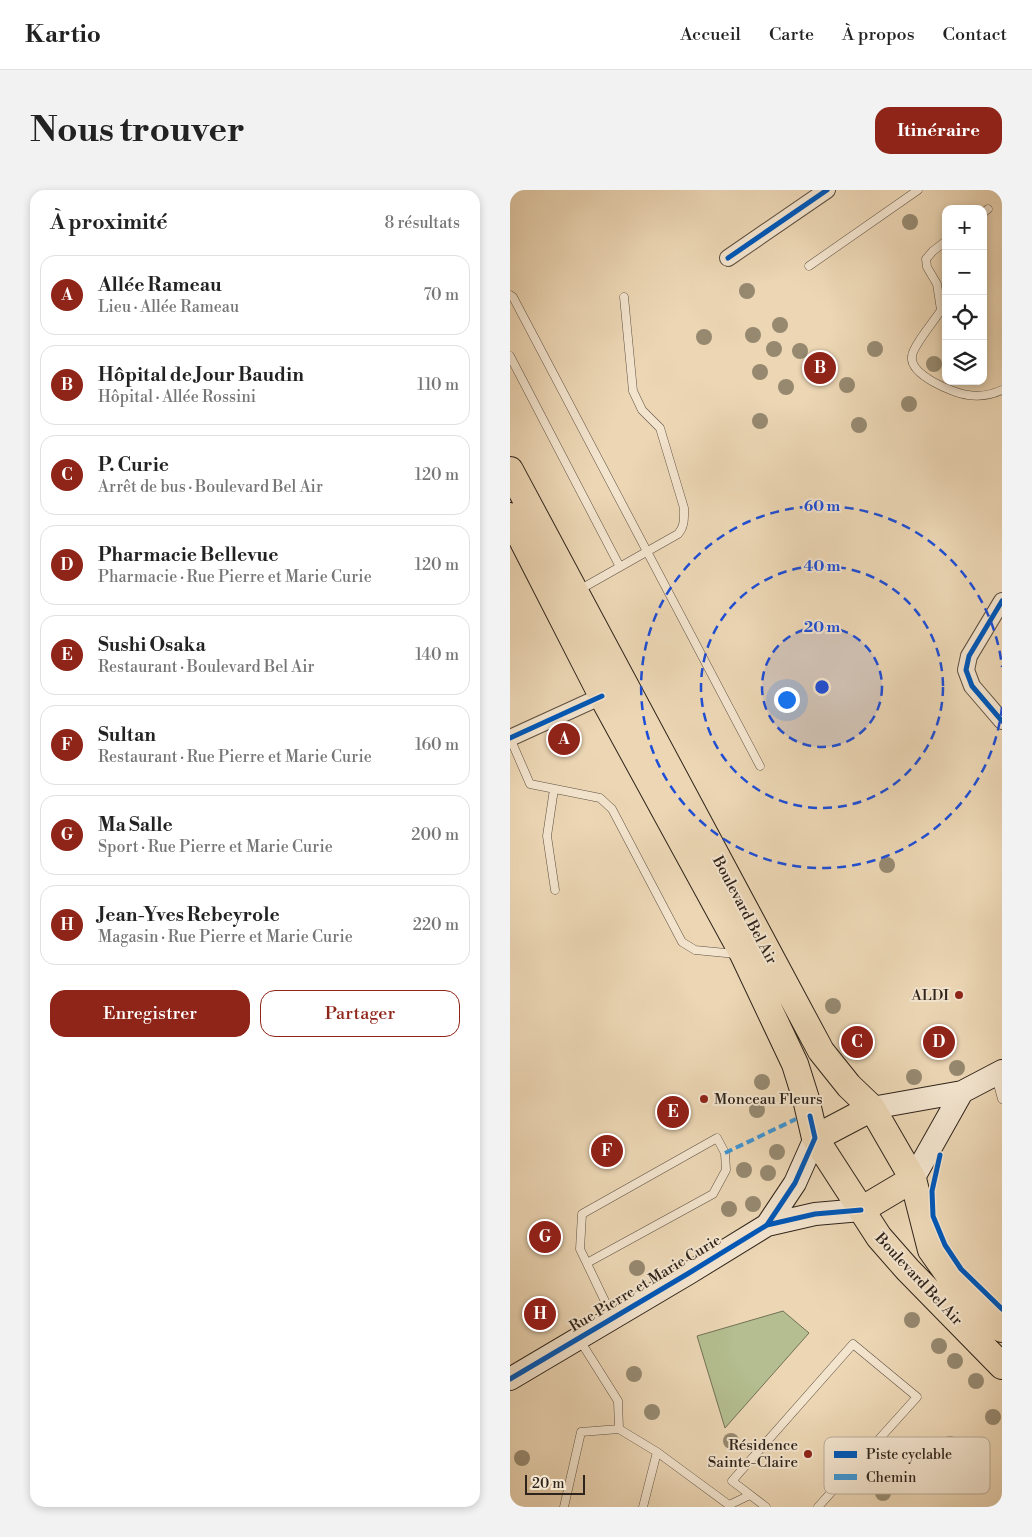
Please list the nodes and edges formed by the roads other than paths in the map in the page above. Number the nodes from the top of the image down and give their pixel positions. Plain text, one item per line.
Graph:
1 (827, 190) edge
2 (918, 190) edge
3 (942, 244) edge
4 (728, 258) dead end
5 (809, 266) dead end
6 (510, 295) edge
7 (624, 297) dead end
8 (510, 356) edge
9 (1002, 390) edge
10 (510, 470) edge
11 (510, 516) edge
12 (648, 552) junction
13 (620, 567) junction
14 (575, 592) junction
15 (1002, 601) edge
16 (602, 696) junction
17 (1002, 721) edge
18 (510, 737) edge
19 (760, 766) dead end
20 (554, 789) junction
21 (555, 890) dead end
22 (743, 954) junction
23 (999, 1074) edge
24 (962, 1092) junction
25 (1002, 1099) edge
26 (872, 1108) junction
27 (815, 1138) junction
28 (913, 1179) junction
29 (861, 1210) junction
30 (766, 1225) junction
31 (587, 1263) junction
32 (612, 1318) junction
33 (1002, 1330) edge
34 (578, 1338) junction
35 (1002, 1366) edge
36 (510, 1379) edge
37 (619, 1429) junction
38 (881, 1437) edge
39 (657, 1452) junction
40 (830, 1494) edge
41 (750, 1495) junction
42 (564, 1507) edge
43 (643, 1507) edge
44 (766, 1507) edge
45 (818, 1507) edge

1 - 4 street
2 - 5 lane
3 - 9 lane
6 - 12 lane
7 - 12 lane
8 - 13 lane
10 - 14 main road, Boulevard Bel Air
11 - 16 main road, Boulevard Bel Air
12 - 13 lane
12 - 19 lane
13 - 14 lane
14 - 26 main road, Boulevard Bel Air
15 - 17 street
16 - 18 street
16 - 22 main road, Boulevard Bel Air
18 - 20 lane
20 - 21 lane
20 - 22 lane
22 - 27 main road, Boulevard Bel Air
23 - 24 street
23 - 25 lane
24 - 26 street
24 - 28 street, Rue Pierre et Marie Curie
26 - 27 main road
26 - 28 main road, Boulevard Bel Air
27 - 29 main road, Boulevard Bel Air
27 - 30 street, Rue Pierre et Marie Curie
28 - 29 main road, Rue Pierre et Marie Curie
28 - 33 main road, Boulevard Bel Air
29 - 30 street, Rue Pierre et Marie Curie
29 - 35 main road, Boulevard Bel Air
30 - 32 street, Rue Pierre et Marie Curie
31 - 31 lane
31 - 32 lane
32 - 34 street, Rue Pierre et Marie Curie
34 - 36 street, Rue Pierre et Marie Curie
34 - 37 lane
37 - 39 lane
37 - 42 lane
38 - 41 lane
39 - 41 lane
39 - 43 lane
40 - 45 lane
41 - 44 lane

